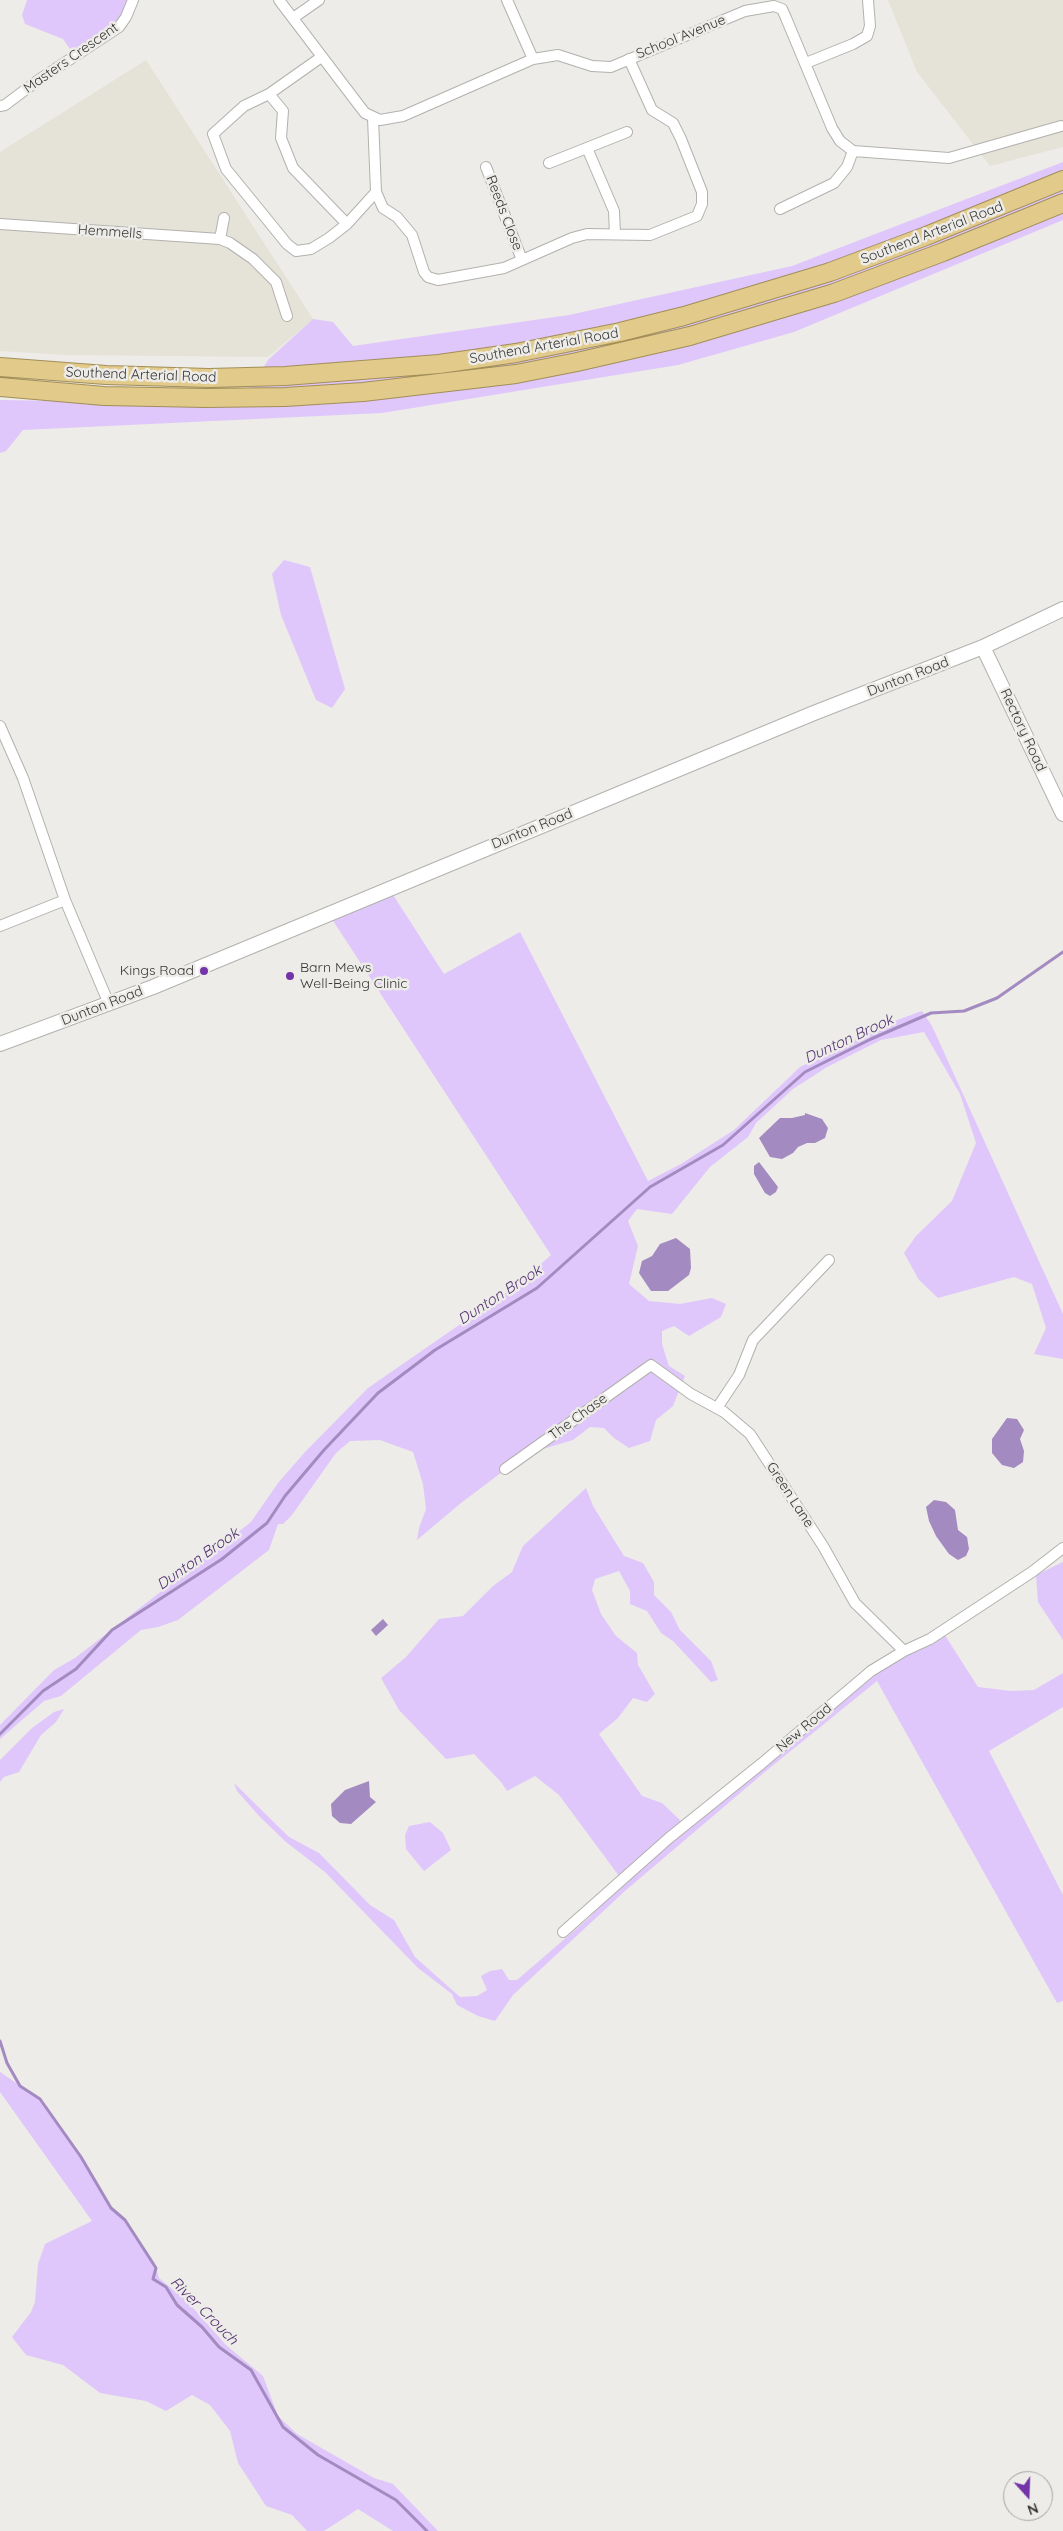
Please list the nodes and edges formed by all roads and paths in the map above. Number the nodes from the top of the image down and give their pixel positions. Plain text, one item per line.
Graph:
1 (133, 0) edge
2 (279, 0) edge
3 (319, 0) edge
4 (507, 0) edge
5 (868, 0) edge
6 (775, 3) edge
7 (292, 18) junction
8 (320, 58) junction
9 (629, 59) junction
10 (533, 60) junction
11 (806, 63) junction
12 (269, 94) junction
13 (0, 106) edge
14 (373, 118) junction
15 (1061, 126) dead end
16 (627, 132) dead end
17 (587, 148) junction
18 (853, 151) junction
19 (549, 163) dead end
20 (486, 167) dead end
21 (1063, 180) edge
22 (376, 192) junction
23 (1063, 203) edge
24 (780, 209) dead end
25 (224, 218) dead end
26 (0, 224) edge
27 (347, 224) junction
28 (615, 234) junction
29 (220, 239) junction
30 (522, 260) junction
31 (287, 316) dead end
32 (0, 367) edge
33 (0, 387) edge
34 (1063, 609) edge
35 (983, 646) junction
36 (0, 726) edge
37 (1063, 814) edge
38 (65, 900) junction
39 (0, 926) edge
40 (110, 1004) junction
41 (0, 1044) edge
42 (829, 1260) dead end
43 (651, 1365) joint
44 (717, 1408) junction
45 (505, 1469) dead end
46 (1063, 1548) edge
47 (904, 1651) junction
48 (563, 1932) dead end

1 - 13 street, Masters Crescent
2 - 7 street
3 - 7 street
4 - 10 street
5 - 11 street
6 - 9 street, School Avenue
6 - 11 street, School Avenue
7 - 8 street
8 - 12 street
8 - 14 street
9 - 10 street, School Avenue
9 - 28 street
10 - 14 street, School Avenue
11 - 18 street, School Avenue
12 - 27 street
12 - 27 street
14 - 22 street
15 - 18 street
16 - 17 street
17 - 19 street
17 - 28 street
18 - 24 street
20 - 30 street, Reeds Close
21 - 32 highway, Southend Arterial Road
22 - 27 street
22 - 30 street
23 - 33 highway, Southend Arterial Road
25 - 29 street
26 - 29 street, Hemmells
28 - 30 street
29 - 31 street, Hemmells
34 - 35 street, Dunton Road
35 - 37 street, Rectory Road
35 - 40 street, Dunton Road
36 - 38 street
38 - 39 street
38 - 40 street
40 - 41 street, Dunton Road
42 - 44 street
43 - 44 street, Green Lane
43 - 45 street, The Chase
44 - 47 street, Green Lane
46 - 47 street, New Road
47 - 48 street, New Road

